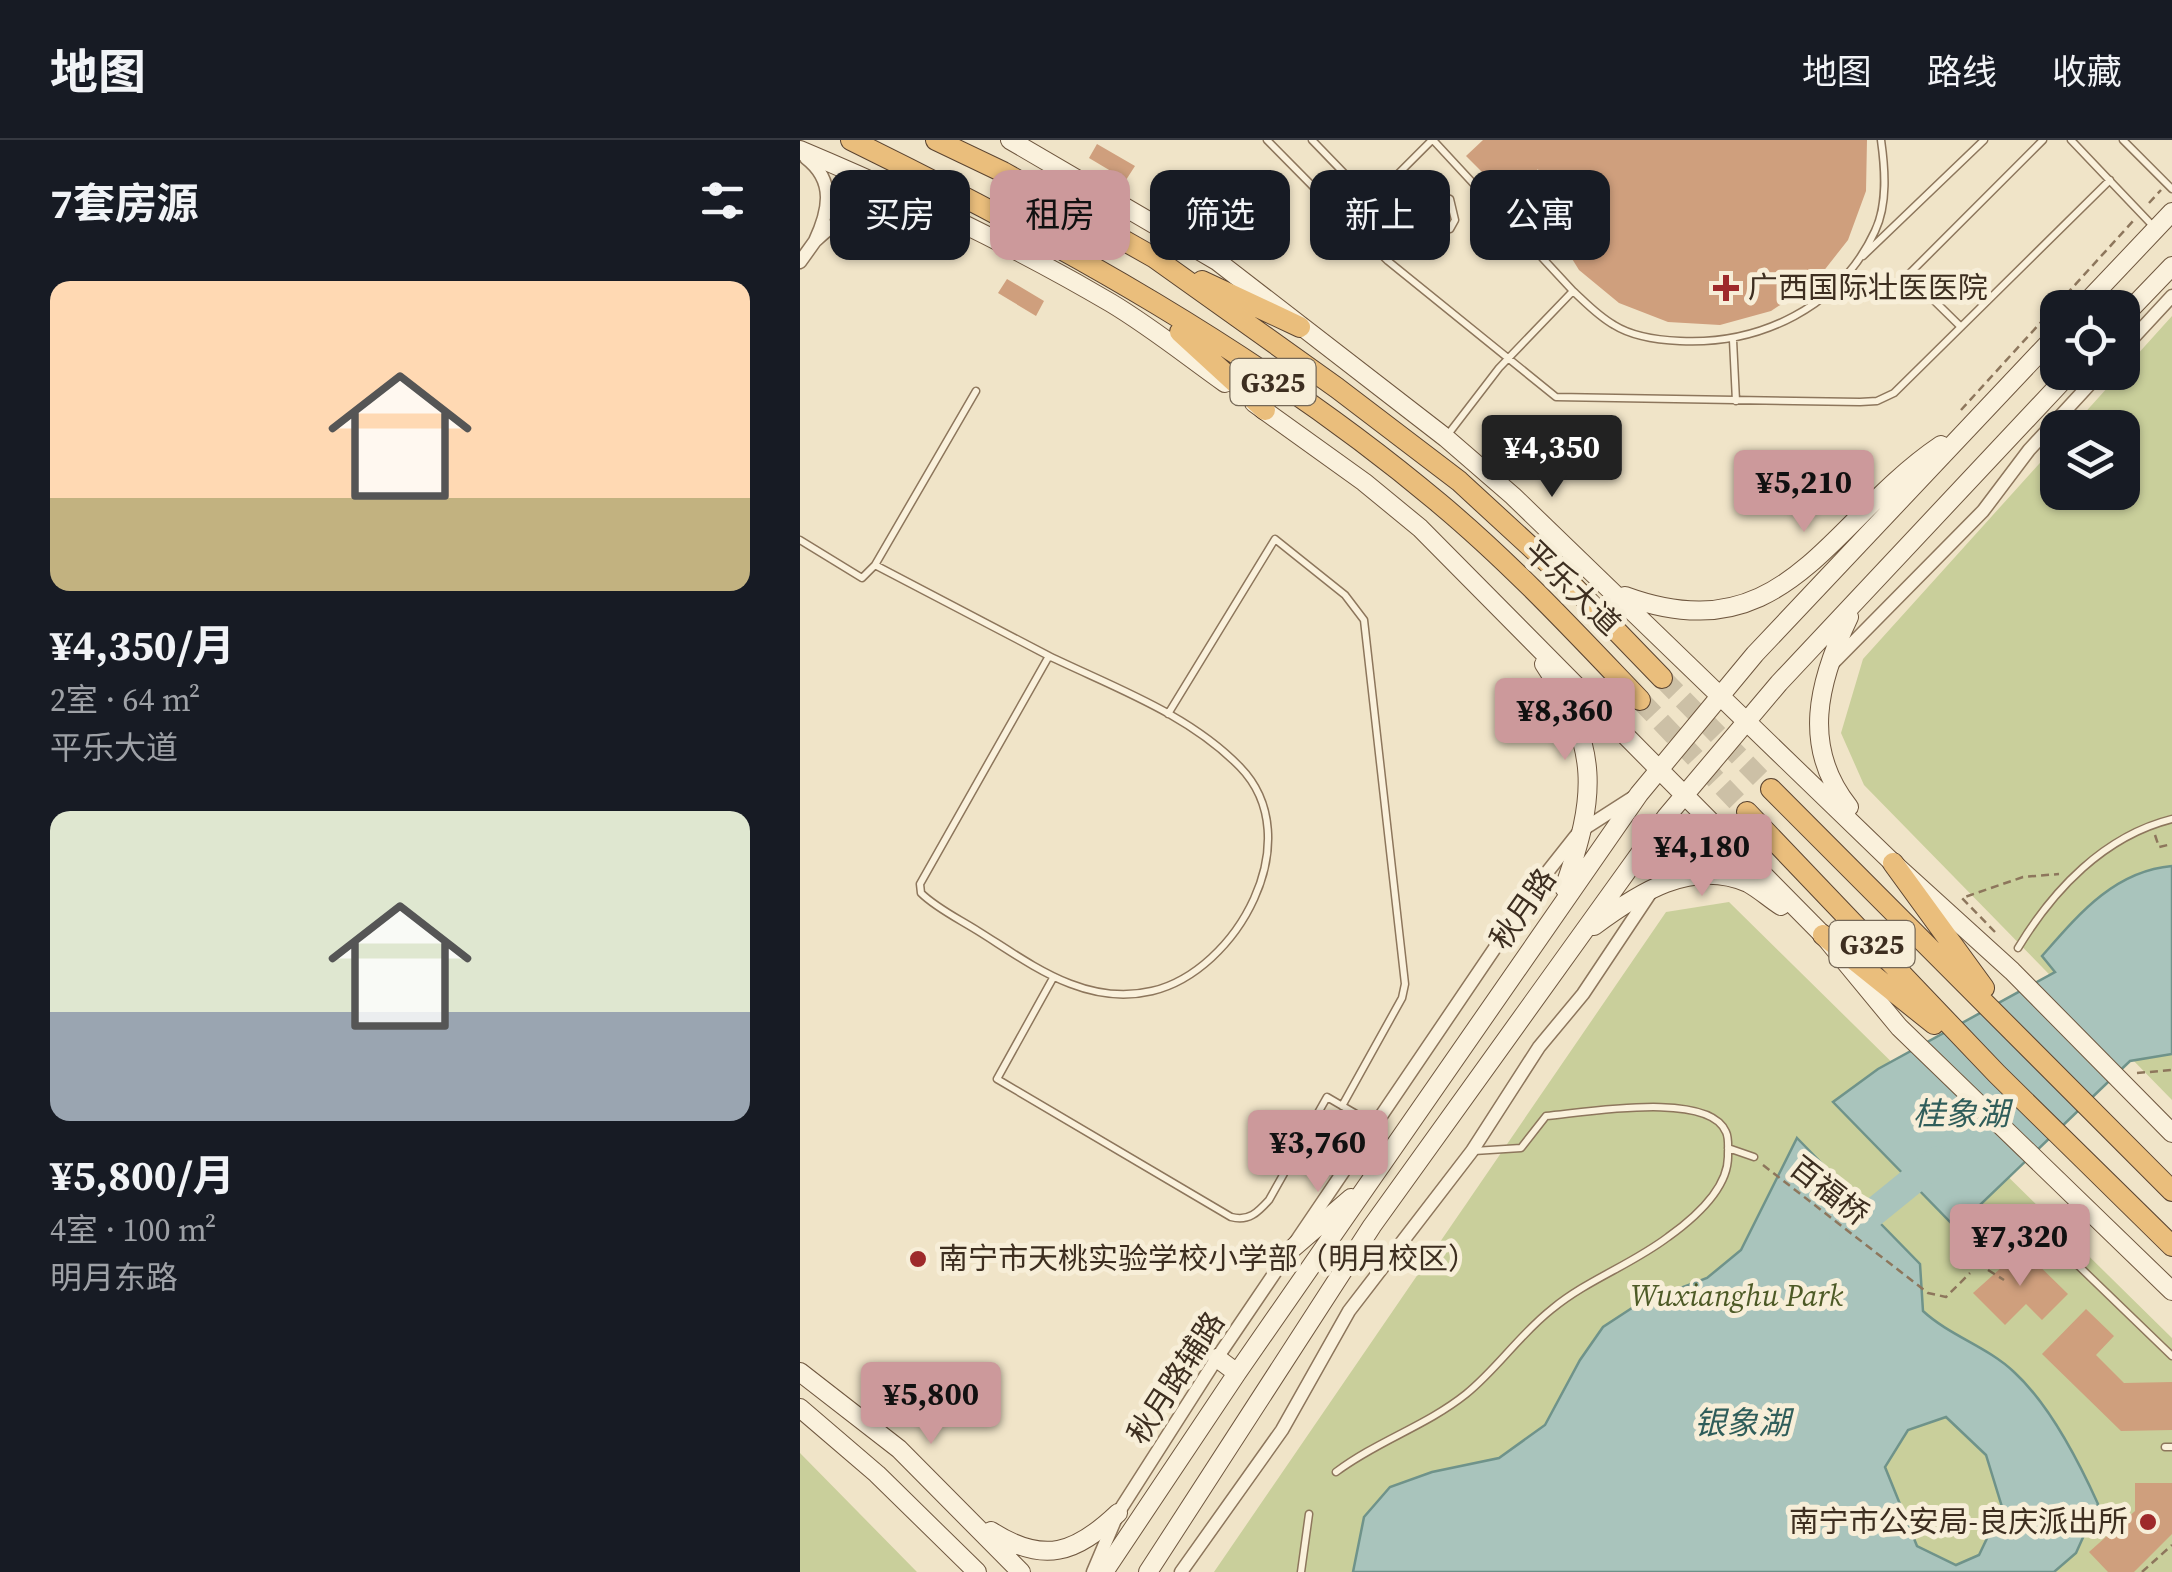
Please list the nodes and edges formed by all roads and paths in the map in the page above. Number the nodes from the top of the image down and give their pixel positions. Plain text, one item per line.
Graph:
1 (851, 140) edge
2 (936, 140) edge
3 (1010, 140) edge
4 (1267, 140) edge
5 (1312, 140) edge
6 (1881, 140) edge
7 (1984, 140) edge
8 (2043, 140) edge
9 (2071, 140) edge
10 (2124, 140) edge
11 (1432, 141) edge
12 (800, 152) edge
13 (844, 170) edge
14 (1342, 170) edge
15 (1402, 170) edge
16 (2110, 180) junction
17 (1310, 184) edge
18 (2169, 187) edge
19 (1450, 199) edge
20 (2172, 212) edge
21 (2140, 213) junction
22 (970, 227) edge
23 (830, 229) edge
24 (2156, 229) junction
25 (1450, 230) edge
26 (815, 242) junction
27 (1150, 255) edge
28 (1158, 260) edge
29 (1159, 260) edge
30 (1387, 260) edge
31 (800, 262) edge
32 (1854, 264) junction
33 (2172, 266) edge
34 (2099, 290) edge
35 (1573, 291) junction
36 (1139, 293) junction
37 (2172, 296) edge
38 (2140, 299) edge
39 (1300, 327) junction
40 (1961, 327) junction
41 (2140, 331) edge
42 (1733, 340) junction
43 (2040, 352) edge
44 (1509, 358) junction
45 (2055, 390) edge
46 (2084, 390) edge
47 (976, 391) dead end
48 (1736, 401) junction
49 (1264, 410) junction
50 (1951, 422) dead end
51 (1970, 425) junction
52 (1446, 438) junction
53 (800, 540) edge
54 (875, 565) junction
55 (1614, 592) junction
56 (1859, 598) junction
57 (1519, 626) junction
58 (1049, 656) junction
59 (1826, 670) junction
60 (1662, 678) tunnel mouth
61 (1722, 694) junction
62 (1640, 700) tunnel mouth
63 (1168, 714) junction
64 (1747, 721) junction
65 (1658, 771) junction
66 (1771, 789) tunnel mouth
67 (1638, 794) junction
68 (1683, 797) junction
69 (1747, 812) tunnel mouth
70 (2172, 819) edge
71 (2152, 824) junction
72 (1579, 832) junction
73 (2172, 844) edge
74 (1893, 863) junction
75 (2077, 873) junction
76 (1656, 886) junction
77 (1962, 898) dead end
78 (1557, 908) junction
79 (1581, 935) junction
80 (1822, 935) junction
81 (2018, 948) dead end
82 (1053, 978) junction
83 (2024, 1043) junction
84 (2172, 1070) edge
85 (1998, 1074) junction
86 (2128, 1080) junction
87 (1342, 1106) junction
88 (1375, 1125) junction
89 (2172, 1134) edge
90 (1728, 1148) junction
91 (1472, 1151) junction
92 (1754, 1158) joint
93 (1374, 1178) junction
94 (2172, 1191) edge
95 (2172, 1246) edge
96 (1294, 1248) junction
97 (1979, 1264) junction
98 (2004, 1280) dead end
99 (2172, 1292) edge
100 (2172, 1356) edge
101 (1217, 1358) junction
102 (800, 1372) edge
103 (1236, 1373) junction
104 (800, 1408) edge
105 (1336, 1472) dead end
106 (916, 1512) junction
107 (1118, 1512) junction
108 (962, 1513) junction
109 (1309, 1514) dead end
110 (2172, 1545) edge
111 (958, 1572) edge
112 (977, 1572) edge
113 (1021, 1572) edge
114 (1092, 1572) edge
115 (1104, 1572) edge
116 (1148, 1572) edge
117 (1181, 1572) edge
118 (1301, 1572) edge
119 (2142, 1572) edge

1 - 36 highway, 平乐大道 / G325
2 - 27 highway, 平乐大道
3 - 39 main road
4 - 17 lane
5 - 14 lane
6 - 32 lane
7 - 32 lane
8 - 40 lane
9 - 16 lane
10 - 18 lane
11 - 15 lane
11 - 35 lane
12 - 13 main road
12 - 26 street
16 - 21 lane
16 - 40 lane
18 - 21 path
19 - 25 lane
20 - 24 main road
21 - 24 lane
21 - 50 path
22 - 49 main road
23 - 26 street
24 - 34 main road
26 - 31 street
28 - 60 highway, 平乐大道
29 - 39 highway
30 - 44 lane
32 - 42 lane
33 - 38 main road
35 - 42 lane
35 - 44 lane
36 - 49 highway
36 - 62 highway, 平乐大道 / G325
37 - 41 street
39 - 52 main road
40 - 48 lane
42 - 48 lane
43 - 51 main road, 秋月路
44 - 48 lane
44 - 52 lane
45 - 56 main road, 秋月路
46 - 59 street
47 - 54 lane
49 - 57 main road
51 - 55 main road
51 - 61 main road, 秋月路
52 - 55 main road
53 - 54 lane
54 - 58 lane
55 - 61 main road
56 - 59 main road
56 - 64 main road, 秋月路
57 - 65 main road
57 - 72 main road
58 - 63 lane
58 - 82 lane
59 - 74 main road
61 - 64 main road
61 - 65 main road, 秋月路
63 - 82 lane
63 - 87 lane
64 - 68 main road, 秋月路
64 - 74 main road
65 - 67 main road, 秋月路
65 - 68 main road
66 - 83 highway
67 - 72 street, 秋月路辅路
67 - 78 main road, 秋月路
68 - 79 main road, 秋月路
68 - 80 main road
69 - 85 highway, G325
70 - 71 lane
71 - 73 path
71 - 75 lane
72 - 78 main road
72 - 88 street, 秋月路辅路
74 - 83 highway
74 - 86 main road
75 - 77 path
75 - 81 lane
76 - 79 main road
76 - 80 main road
76 - 91 street
78 - 93 main road, 秋月路
79 - 116 main road, 秋月路
80 - 85 highway
80 - 99 main road
82 - 87 lane
83 - 94 highway
84 - 86 path
85 - 95 highway, G325
86 - 89 main road
87 - 88 lane
88 - 96 street, 秋月路辅路
90 - 91 lane
90 - 92 lane
90 - 105 lane
91 - 117 street
92 - 97 path, 百福桥
93 - 96 main road
93 - 103 main road, 秋月路
96 - 101 street, 秋月路辅路
97 - 98 path
97 - 100 lane
101 - 103 main road
101 - 107 street, 秋月路辅路
102 - 108 main road
103 - 115 main road, 秋月路
104 - 106 main road
106 - 111 main road
106 - 112 main road
107 - 108 main road
107 - 114 street, 秋月路辅路
108 - 113 main road
109 - 118 lane
110 - 119 path

